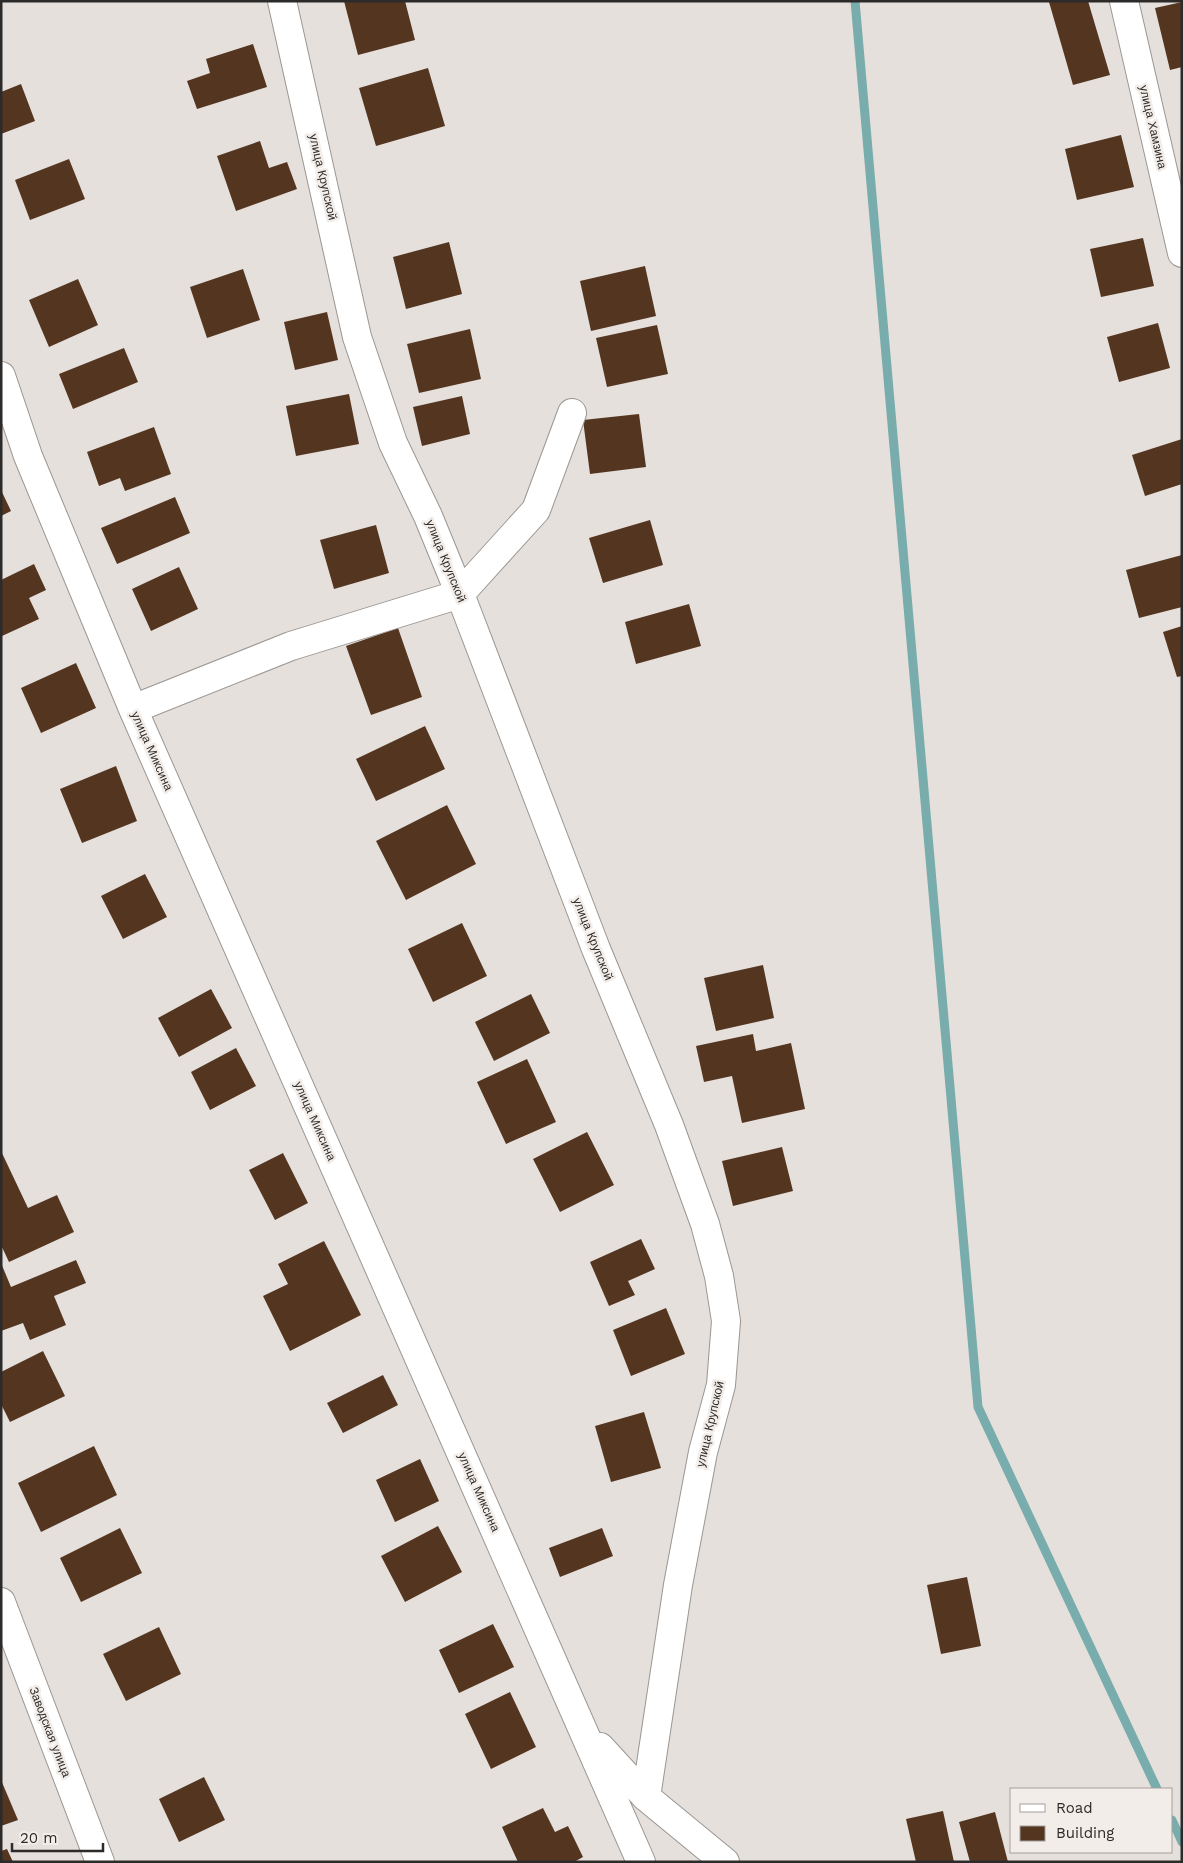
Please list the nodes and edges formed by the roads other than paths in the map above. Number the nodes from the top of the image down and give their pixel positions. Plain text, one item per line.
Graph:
1 (282, 1) edge
2 (1124, 1) edge
3 (1182, 253) edge
4 (1, 376) edge
5 (572, 413) dead end
6 (460, 594) junction
7 (133, 709) junction
8 (1, 1602) edge
9 (585, 1731) junction
10 (646, 1797) junction
11 (100, 1862) edge
12 (641, 1862) edge
13 (725, 1862) edge

1 - 6 street, улица Крупской
2 - 3 street, улица Хамзина
4 - 7 street, улица Миксина
5 - 6 street
6 - 7 street
6 - 10 street, улица Крупской
7 - 9 street, улица Миксина
8 - 11 street, Заводская улица
9 - 10 street
9 - 12 street, улица Миксина
10 - 13 street

